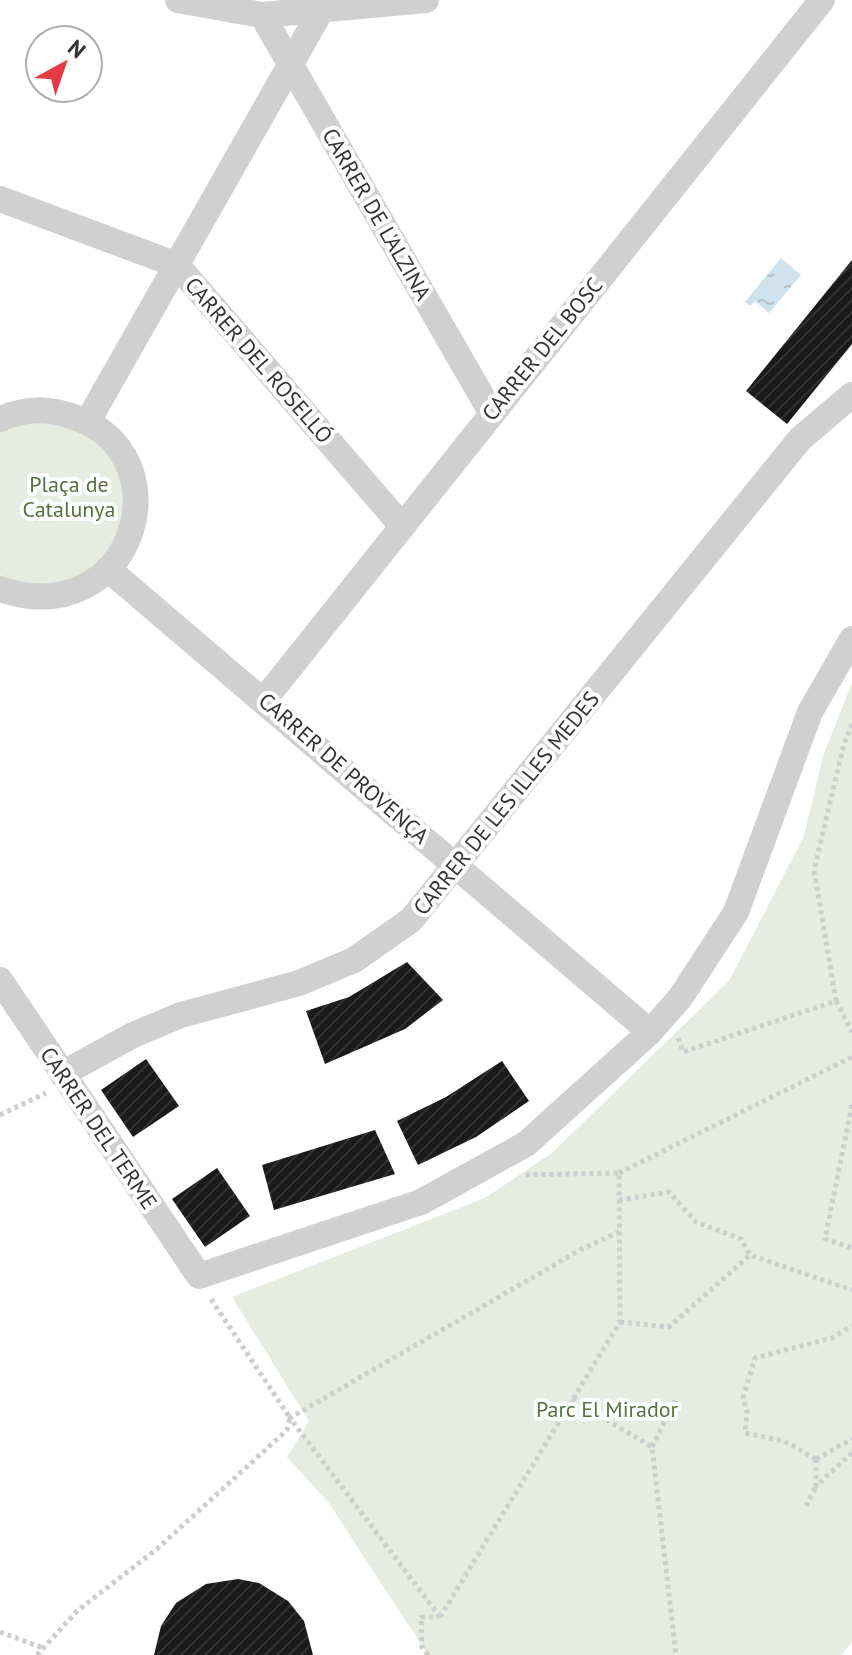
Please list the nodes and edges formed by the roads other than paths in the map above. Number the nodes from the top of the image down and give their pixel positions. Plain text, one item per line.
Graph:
1 (178, 0) edge
2 (426, 0) edge
3 (822, 0) edge
4 (324, 5) edge
5 (262, 15) junction
6 (289, 62) junction
7 (0, 199) edge
8 (177, 265) junction
9 (852, 395) edge
10 (491, 412) junction
11 (0, 419) edge
12 (88, 421) junction
13 (402, 526) junction
14 (108, 569) junction
15 (0, 589) edge
16 (852, 639) edge
17 (264, 700) junction
18 (456, 865) junction
19 (0, 980) edge
20 (663, 1032) junction
21 (66, 1079) junction

1 - 5 street
2 - 4 street
3 - 10 street, CARRER DEL BOSC
4 - 5 street
4 - 6 street
5 - 6 street, CARRER DE L'ALZINA
6 - 8 street
6 - 10 street, CARRER DE L'ALZINA
7 - 8 street, CARRER DEL ROSELLÓ
8 - 12 street
8 - 13 street, CARRER DEL ROSELLÓ
9 - 18 street, CARRER DE LES ILLES MEDES
10 - 13 street, CARRER DEL BOSC
11 - 12 street
12 - 14 street
13 - 17 street, CARRER DEL BOSC
14 - 15 street
14 - 17 street, CARRER DE PROVENÇA
16 - 20 street
17 - 18 street, CARRER DE PROVENÇA
18 - 20 street, CARRER DE PROVENÇA
18 - 21 street, CARRER DE LES ILLES MEDES
19 - 21 street, CARRER DEL TERME
20 - 21 street, CARRER DEL TERME

